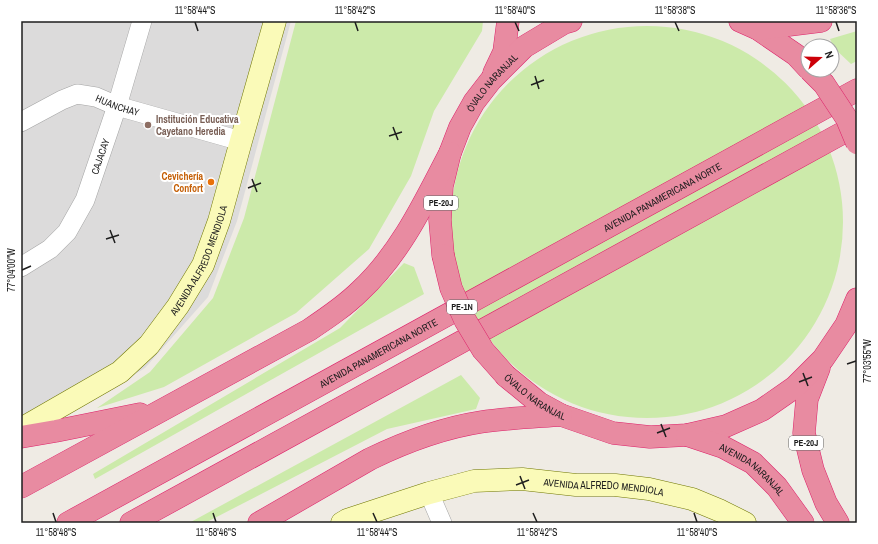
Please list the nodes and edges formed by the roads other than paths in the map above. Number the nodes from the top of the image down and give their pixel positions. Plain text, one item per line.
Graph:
1 (142, 21) edge
2 (275, 21) edge
3 (508, 21) edge
4 (571, 21) edge
5 (821, 21) edge
6 (749, 25) edge
7 (800, 61) edge
8 (818, 78) edge
9 (491, 80) junction
10 (857, 90) edge
11 (118, 106) junction
12 (21, 122) edge
13 (857, 125) edge
14 (241, 141) junction
15 (857, 143) edge
16 (450, 153) junction
17 (21, 267) edge
18 (857, 299) edge
19 (823, 359) junction
20 (163, 409) junction
21 (561, 415) junction
22 (21, 429) edge
23 (687, 435) junction
24 (21, 437) edge
25 (340, 476) junction
26 (21, 487) edge
27 (429, 493) junction
28 (68, 523) edge
29 (131, 523) edge
30 (259, 523) edge
31 (286, 523) edge
32 (342, 523) edge
33 (442, 523) edge
34 (745, 523) edge
35 (803, 523) edge
36 (838, 523) edge

1 - 11 street, CAJACAY
2 - 14 main road, AVENIDA ALFREDO MENDIOLA
3 - 9 highway, PE-20J
4 - 9 highway, ÓVALO NARANJAL / PE-20J
5 - 6 highway
6 - 7 highway
8 - 15 highway, bridge
9 - 16 highway, ÓVALO NARANJAL / PE-20J
10 - 28 highway, AVENIDA PANAMERICANA NORTE / PE-1N
11 - 12 street, HUANCHAY
11 - 14 street, HUANCHAY
11 - 17 street, CAJACAY
13 - 29 highway
14 - 22 main road, AVENIDA ALFREDO MENDIOLA
16 - 20 highway
16 - 21 highway, ÓVALO NARANJAL / PE-20J, bridge
18 - 19 highway, ÓVALO NARANJAL / PE-20J
19 - 23 highway, ÓVALO NARANJAL / PE-20J
19 - 36 highway, PE-20J
20 - 24 highway
20 - 26 highway
21 - 23 highway, ÓVALO NARANJAL / PE-20J
21 - 25 highway
23 - 35 highway, AVENIDA NARANJAL / PE-20J
25 - 30 highway
25 - 31 highway
27 - 32 main road, AVENIDA ALFREDO MENDIOLA
27 - 33 street
27 - 34 main road, AVENIDA ALFREDO MENDIOLA

